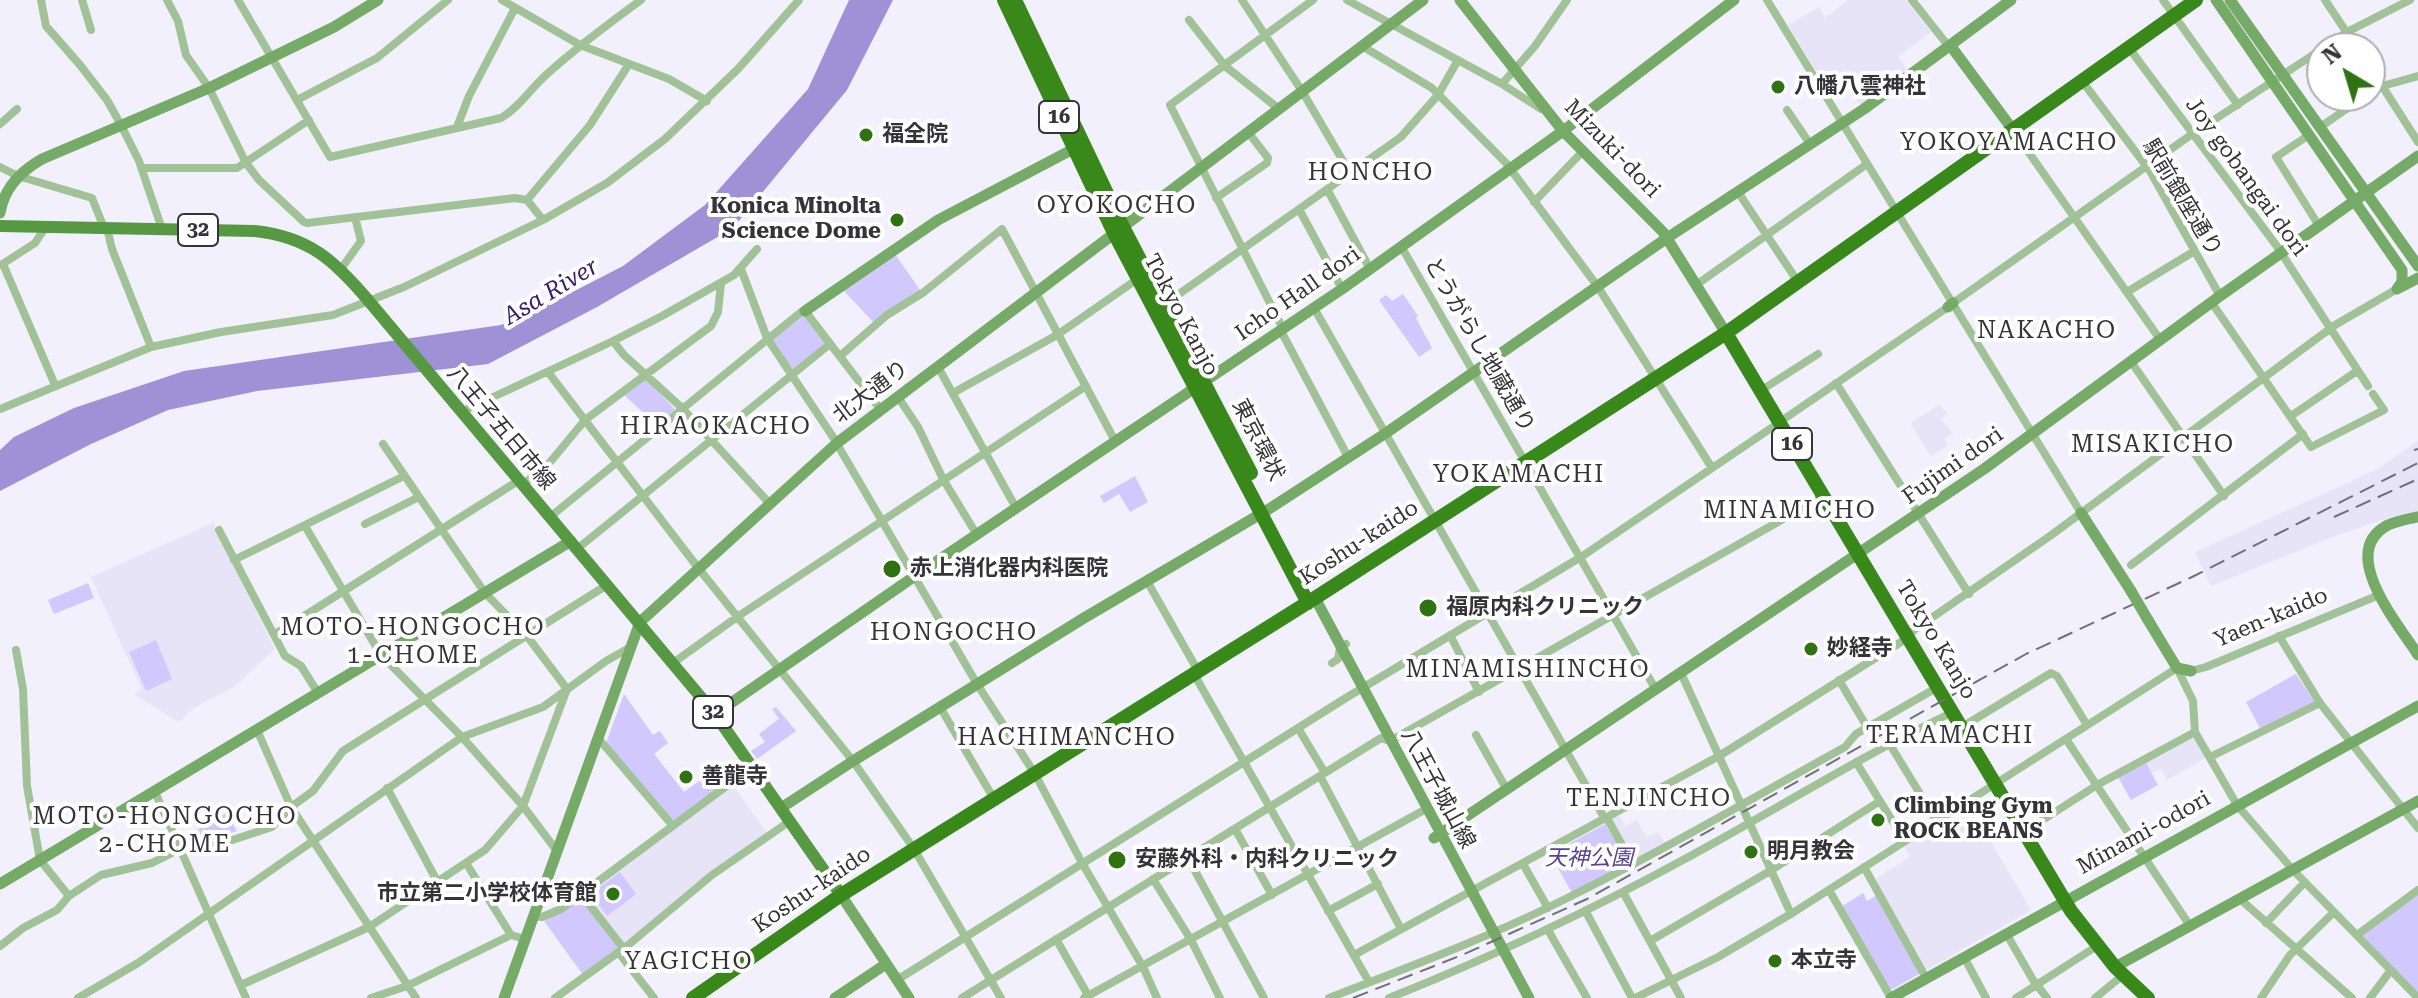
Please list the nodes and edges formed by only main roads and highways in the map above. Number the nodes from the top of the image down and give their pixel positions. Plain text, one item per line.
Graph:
1 (1004, 0) edge
2 (1015, 0) edge
3 (2196, 0) edge
4 (1078, 147) junction
5 (0, 226) edge
6 (1726, 333) junction
7 (1311, 600) junction
8 (841, 895) junction
9 (693, 998) edge
10 (2148, 998) edge

1 - 4 highway, Tokyo Kanjo / 16
2 - 4 highway, 16
3 - 6 highway, Koshu-kaido
4 - 7 highway, Tokyo Kanjo / 16
5 - 8 main road, 八王子五日市線 / 32
6 - 7 highway, Koshu-kaido
6 - 10 highway, Tokyo Kanjo / 16
7 - 8 highway, Koshu-kaido
8 - 9 highway, Koshu-kaido

